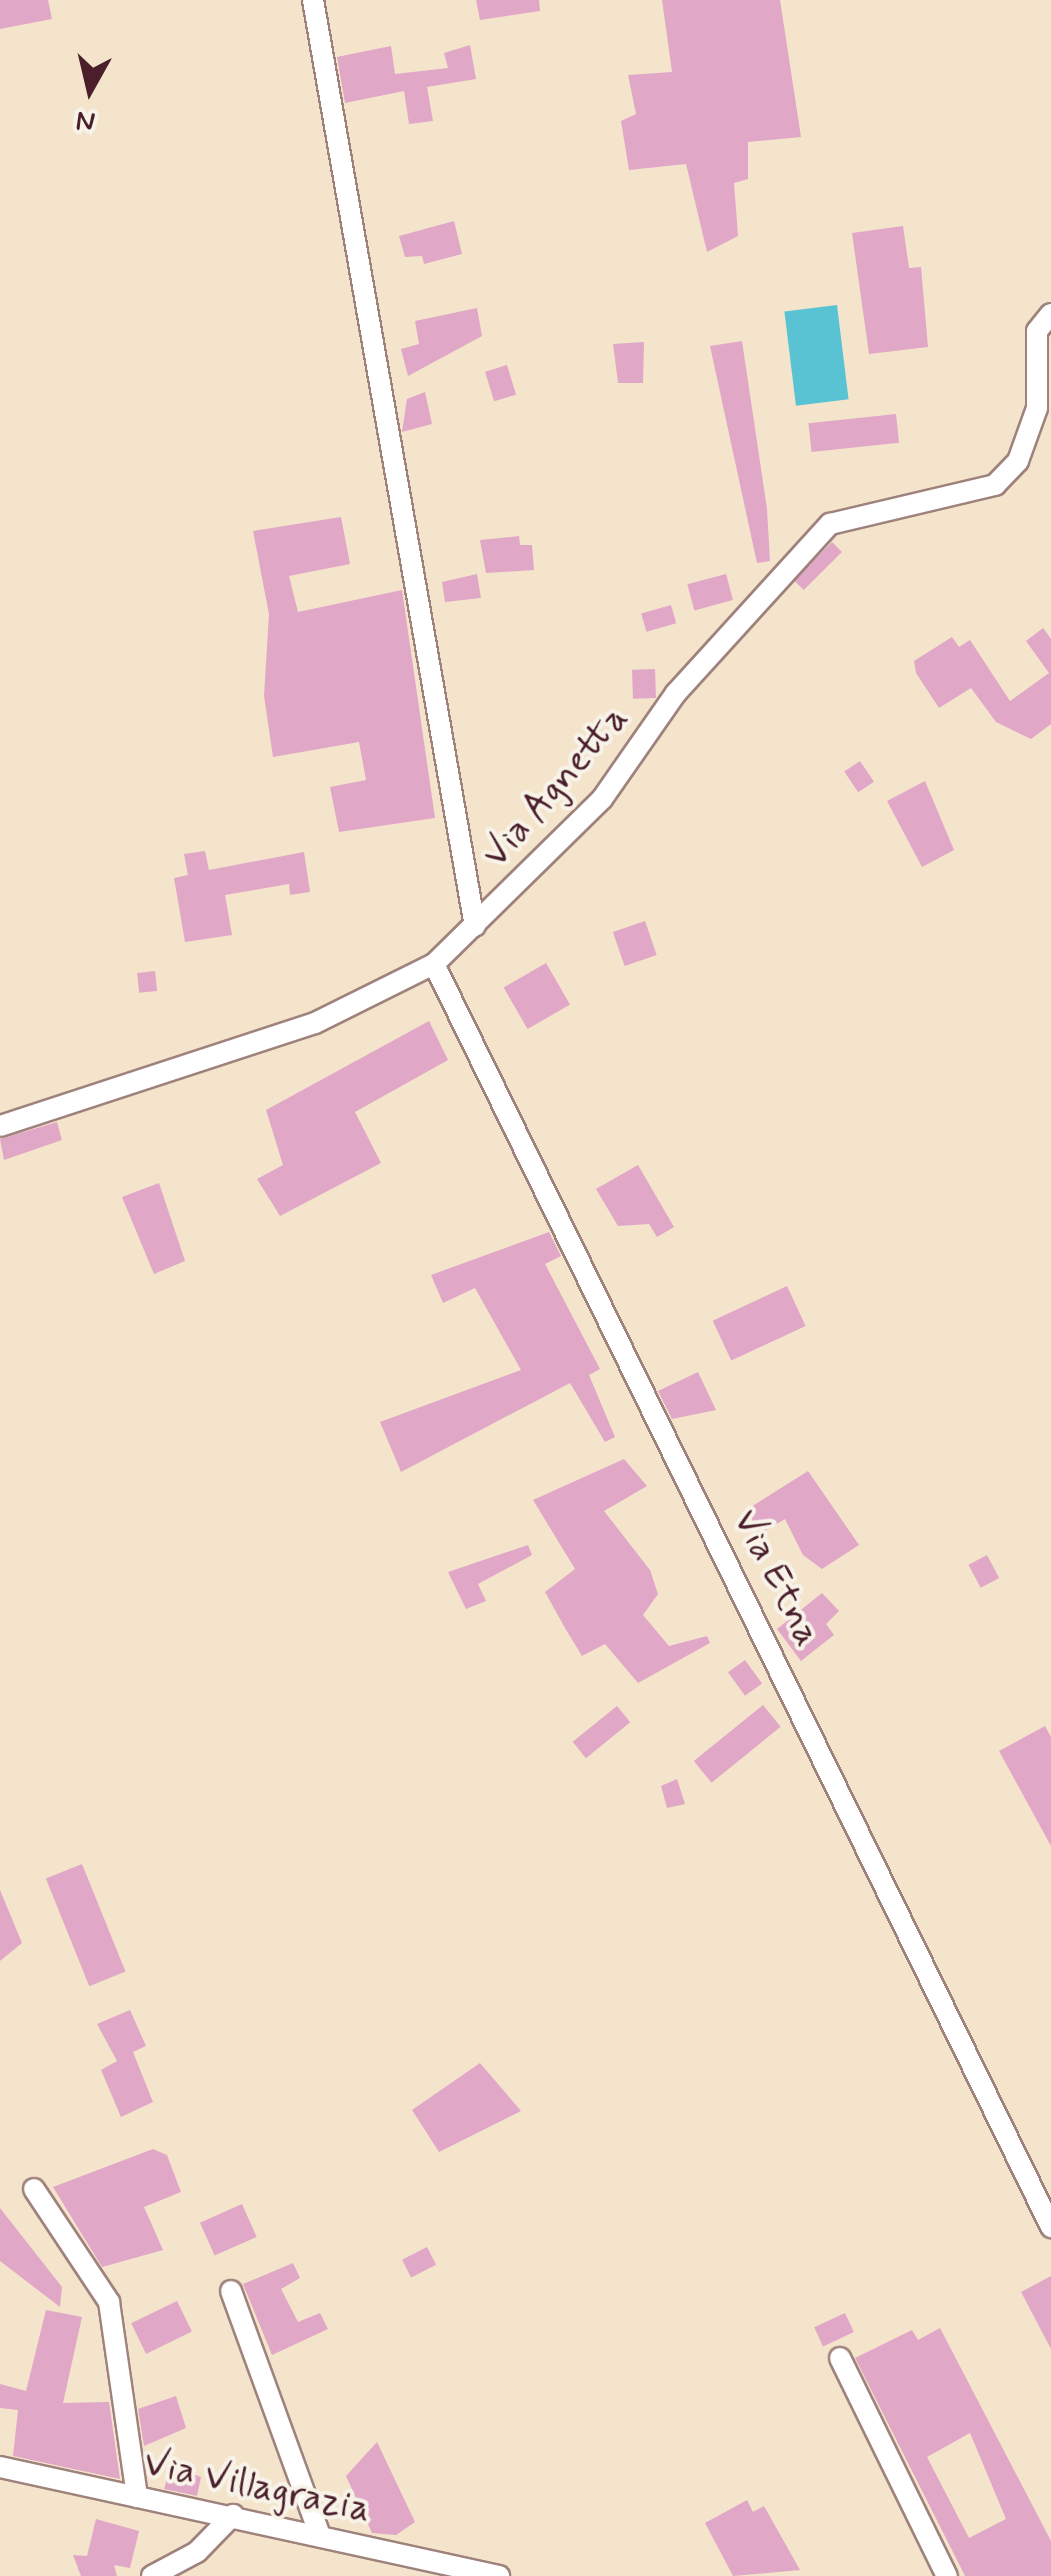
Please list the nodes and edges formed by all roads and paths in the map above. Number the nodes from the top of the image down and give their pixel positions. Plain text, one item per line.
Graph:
1 (313, 0) edge
2 (1051, 314) edge
3 (475, 926) junction
4 (434, 964) junction
5 (0, 1126) edge
6 (34, 2189) dead end
7 (1051, 2227) edge
8 (231, 2291) dead end
9 (840, 2358) dead end
10 (0, 2467) edge
11 (136, 2497) junction
12 (232, 2516) junction
13 (320, 2536) junction
14 (152, 2576) edge
15 (499, 2576) edge
16 (946, 2576) edge

1 - 3 street
2 - 3 street, Via Agnetta
3 - 4 street, Via Agnetta
4 - 5 street, Via Agnetta
4 - 7 street, Via Etna
6 - 11 street
8 - 13 street
9 - 16 street
10 - 11 street, Via Villagrazia
11 - 12 street, Via Villagrazia
12 - 13 street, Via Villagrazia
12 - 14 street
13 - 15 street, Via Villagrazia

